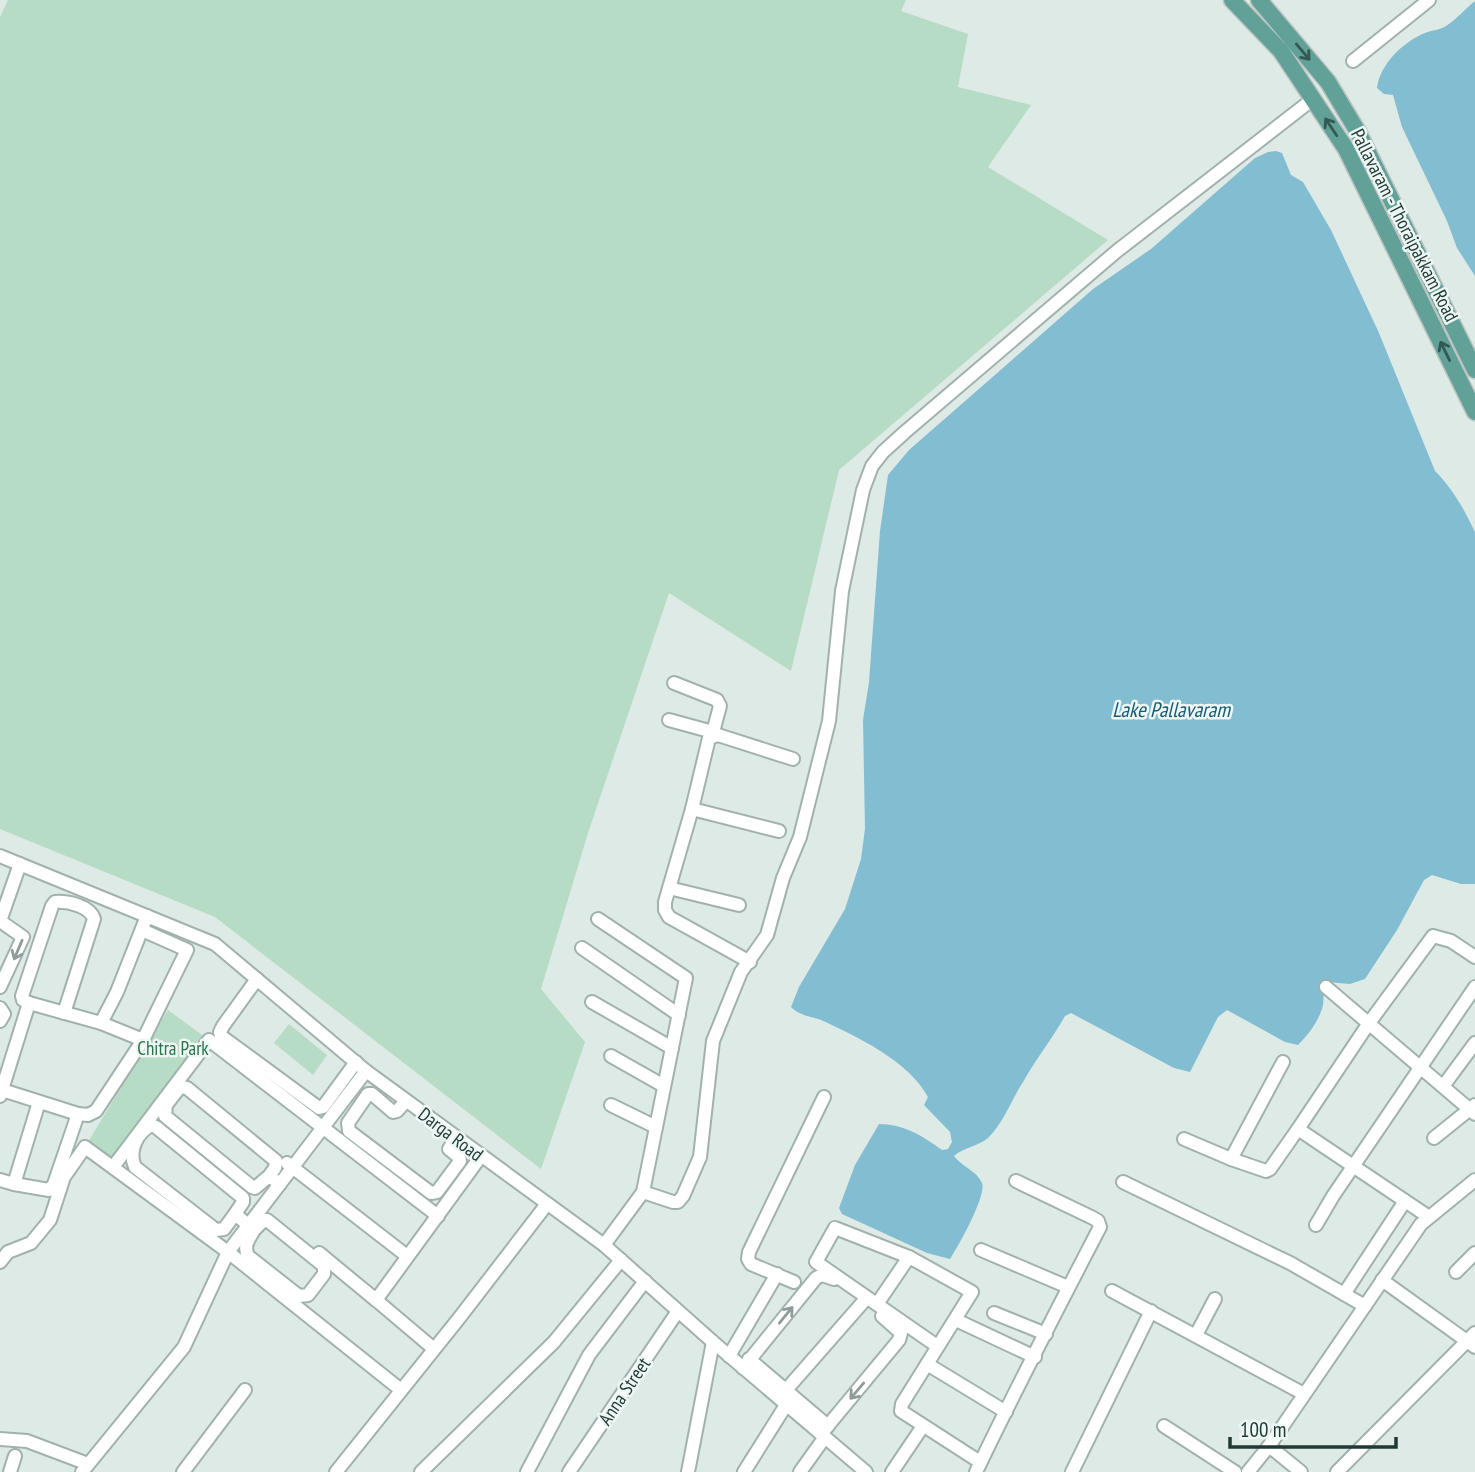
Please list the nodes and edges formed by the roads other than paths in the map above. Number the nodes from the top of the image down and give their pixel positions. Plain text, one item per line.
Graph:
1 (1232, 0) edge
2 (1259, 0) edge
3 (1430, 0) edge
4 (1353, 61) dead end
5 (1313, 99) junction
6 (1475, 370) edge
7 (1475, 412) edge
8 (674, 683) dead end
9 (669, 720) dead end
10 (712, 734) junction
11 (793, 759) dead end
12 (692, 809) junction
13 (779, 831) dead end
14 (0, 856) edge
15 (20, 864) junction
16 (669, 888) junction
17 (739, 905) dead end
18 (147, 916) junction
19 (597, 919) dead end
20 (0, 921) edge
21 (142, 930) junction
22 (582, 948) dead end
23 (1475, 957) edge
24 (750, 962) junction
25 (257, 979) junction
26 (1326, 986) dead end
27 (0, 987) edge
28 (1475, 987) edge
29 (593, 1002) dead end
30 (29, 1003) junction
31 (0, 1009) edge
32 (64, 1013) junction
33 (679, 1015) junction
34 (0, 1021) edge
35 (102, 1023) junction
36 (1369, 1023) junction
37 (143, 1040) junction
38 (1475, 1043) edge
39 (672, 1048) junction
40 (611, 1056) dead end
41 (1283, 1062) dead end
42 (361, 1067) junction
43 (1420, 1067) junction
44 (179, 1079) junction
45 (1444, 1085) junction
46 (664, 1086) junction
47 (1, 1093) edge
48 (824, 1097) dead end
49 (407, 1101) junction
50 (39, 1102) junction
51 (611, 1105) dead end
52 (1473, 1109) edge
53 (78, 1114) junction
54 (149, 1118) junction
55 (656, 1127) junction
56 (323, 1128) junction
57 (1298, 1129) junction
58 (456, 1138) junction
59 (1434, 1138) dead end
60 (1184, 1139) dead end
61 (481, 1156) junction
62 (1231, 1159) junction
63 (1353, 1166) junction
64 (113, 1167) junction
65 (293, 1167) junction
66 (0, 1180) edge
67 (275, 1180) junction
68 (1475, 1180) edge
69 (1016, 1181) dead end
70 (1123, 1182) dead end
71 (15, 1184) junction
72 (643, 1192) junction
73 (1405, 1201) junction
74 (547, 1204) junction
75 (263, 1207) junction
76 (235, 1214) junction
77 (438, 1216) junction
78 (1429, 1217) junction
79 (1316, 1225) dead end
80 (251, 1227) junction
81 (604, 1245) junction
82 (981, 1250) dead end
83 (228, 1252) junction
84 (1475, 1253) edge
85 (407, 1256) junction
86 (909, 1257) junction
87 (621, 1260) junction
88 (0, 1262) edge
89 (1456, 1272) dead end
90 (777, 1274) junction
91 (1382, 1280) junction
92 (645, 1282) junction
93 (794, 1282) dead end
94 (1068, 1287) junction
95 (1112, 1291) dead end
96 (1344, 1294) junction
97 (1215, 1299) dead end
98 (376, 1300) junction
99 (870, 1302) junction
100 (1365, 1306) junction
101 (678, 1311) junction
102 (1151, 1311) junction
103 (994, 1313) dead end
104 (956, 1320) junction
105 (1046, 1334) junction
106 (1196, 1335) junction
107 (1472, 1340) edge
108 (713, 1342) junction
109 (937, 1346) junction
110 (434, 1349) junction
111 (729, 1356) junction
112 (1035, 1357) junction
113 (746, 1363) junction
114 (927, 1364) junction
115 (245, 1390) dead end
116 (401, 1390) junction
117 (786, 1390) junction
118 (1304, 1394) junction
119 (786, 1405) junction
120 (1006, 1412) junction
121 (923, 1426) junction
122 (1164, 1426) dead end
123 (825, 1432) junction
124 (0, 1439) edge
125 (1269, 1446) junction
126 (15, 1456) dead end
127 (978, 1467) edge
128 (85, 1468) edge
129 (10, 1472) edge
130 (183, 1472) edge
131 (336, 1472) edge
132 (421, 1472) edge
133 (527, 1472) edge
134 (569, 1472) edge
135 (688, 1472) edge
136 (744, 1472) edge
137 (800, 1472) edge
138 (866, 1472) edge
139 (892, 1472) edge
140 (1072, 1472) edge
141 (1235, 1472) edge
142 (1248, 1472) edge
143 (1301, 1472) edge
144 (1338, 1472) edge

1 - 5 main road, Pallavaram - Thoraipakkam Road
2 -> 6 main road, Pallavaram - Thoraipakkam Road
3 - 4 street
7 -> 5 main road, Pallavaram - Thoraipakkam Road
5 - 24 street
8 - 10 street
9 - 10 street
10 - 11 street
10 - 12 street
12 - 13 street
12 - 16 street
14 - 15 street, Darga Road
15 - 18 street, Darga Road
15 - 20 street
16 - 17 street
16 - 24 street
18 - 21 street
18 - 25 street, Darga Road
19 - 33 street
20 -> 27 street
21 - 35 street
21 - 37 street
22 - 33 street
23 - 36 street
24 - 72 street
25 - 42 street, Darga Road
25 - 42 street
26 - 36 street
28 - 43 street
29 - 39 street
30 - 32 street
30 - 32 street
30 - 47 street
31 - 34 street
32 - 35 street
33 - 39 street
35 - 37 street
36 - 43 street
36 - 57 street
37 - 53 street
38 - 45 street
39 - 46 street
40 - 46 street
41 - 62 street
42 - 49 street, Darga Road
42 - 56 street
43 - 45 street
43 - 63 street
44 - 54 street
44 - 56 street
44 - 65 street
45 - 52 street
46 - 55 street
47 - 50 street
48 - 90 street
49 - 58 street, Darga Road
49 - 58 street
50 - 53 street
50 - 71 street
51 - 55 street
52 - 59 street
53 - 71 street
54 - 64 street
54 - 75 street
55 - 72 street
56 - 65 street
56 - 77 street
57 - 62 street
57 - 63 street
58 - 61 street, Darga Road
60 - 62 street
61 - 74 street, Darga Road
61 - 77 street
63 - 73 street
63 - 79 street
64 - 83 street
64 - 88 street
65 - 67 street
65 - 85 street
66 - 71 street
67 - 67 street
67 - 75 street
68 - 78 street
69 - 94 street
70 - 96 street
72 - 81 street
73 - 78 street
73 - 96 street
74 - 81 street, Darga Road
74 - 110 street
75 - 80 street
75 - 98 street
76 - 76 street
76 - 80 street
77 - 85 street
78 - 91 street
80 - 80 street
80 - 83 street
81 - 87 street, Darga Road
82 - 94 street
83 - 116 street
83 - 128 street
84 - 89 street
85 - 98 street
86 - 99 street
86 - 99 street
86 - 104 street
87 - 92 street, Darga Road
87 - 132 street
90 - 93 street
90 - 111 street
91 - 100 street
91 - 107 street
92 - 101 street, Darga Road
92 - 133 street
94 - 105 street
95 - 102 street
96 - 100 street
97 - 106 street
98 - 110 street
99 - 109 street
113 -> 99 street
99 - 117 street
99 -> 123 street
100 - 118 street
101 - 108 street, Darga Road
101 - 134 street, Anna Street
102 - 106 street
102 - 140 street
103 - 105 street
104 - 109 street
104 - 112 street
105 - 112 street
106 - 118 street
107 - 144 street
108 - 111 street, Darga Road
108 - 135 street
109 - 114 street
110 - 116 street
111 - 113 street, Darga Road
112 - 120 street
113 - 117 street
113 - 119 street, Darga Road
114 - 120 street
114 - 121 street
115 - 130 street
116 - 131 street
117 - 123 street
118 - 125 street
119 - 123 street, Darga Road
119 - 136 street
120 - 127 street
121 - 127 street
121 - 139 street
122 - 141 street
123 - 137 street
123 - 138 street, Darga Road
124 - 128 street
125 - 142 street
125 - 143 street
126 - 129 street

